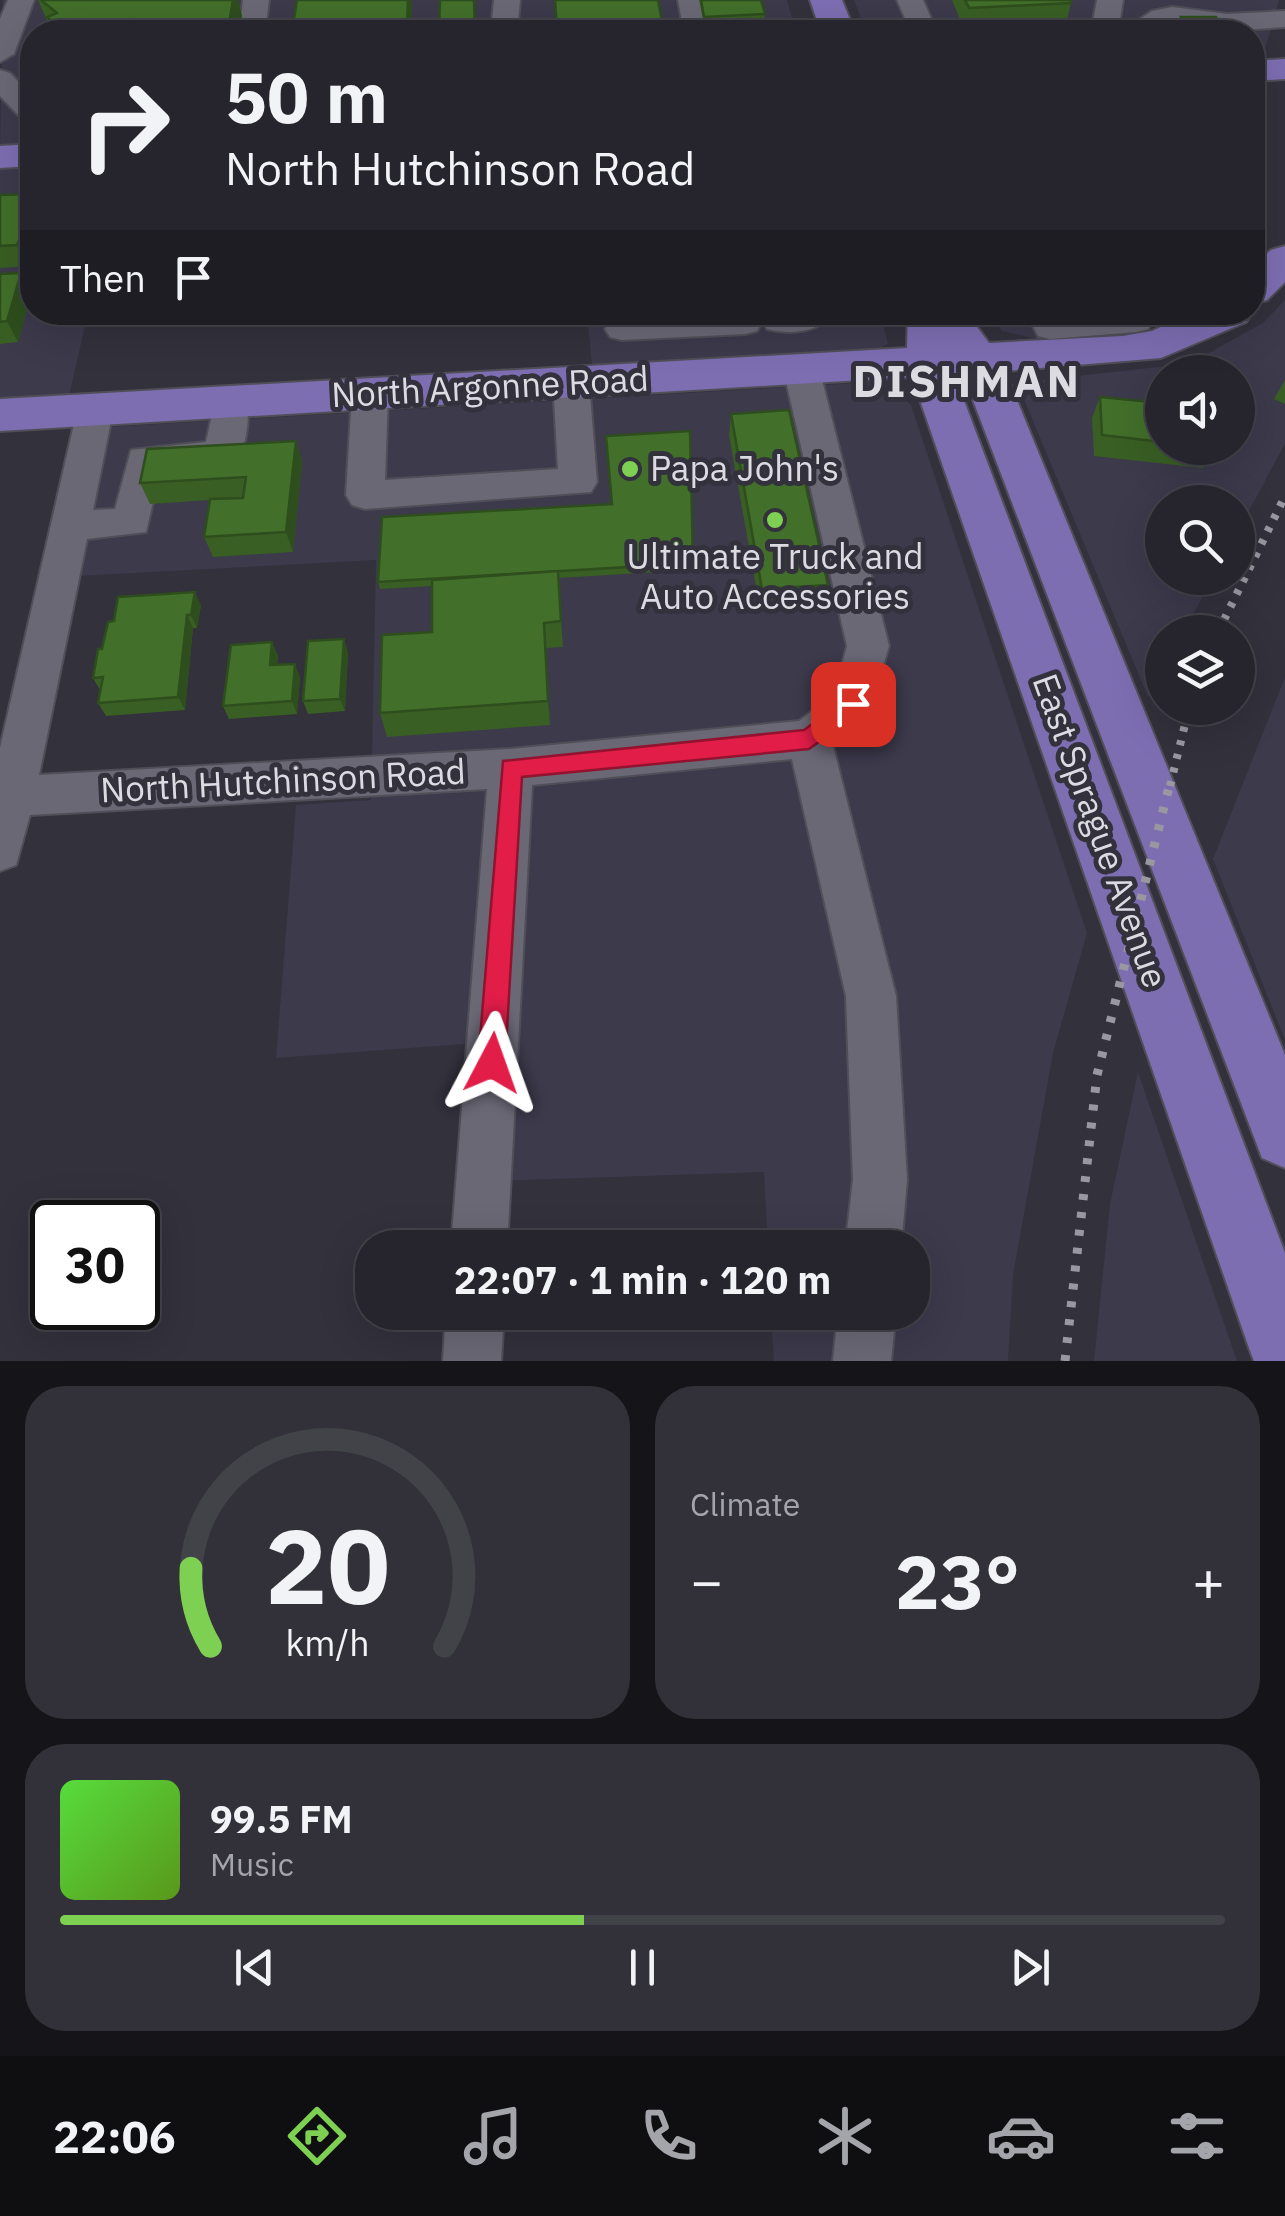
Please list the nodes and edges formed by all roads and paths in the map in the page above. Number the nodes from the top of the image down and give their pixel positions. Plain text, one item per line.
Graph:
1 (22, 0) edge
2 (1285, 19) edge
3 (1153, 20) edge
4 (1210, 20) edge
5 (1250, 20) edge
6 (1285, 29) edge
7 (0, 54) edge
8 (1270, 70) edge
9 (0, 80) edge
10 (20, 101) edge
11 (1285, 259) edge
12 (1265, 278) edge
13 (621, 325) edge
14 (1208, 325) edge
15 (1141, 326) edge
16 (1052, 332) edge
17 (945, 337) edge
18 (801, 368) junction
19 (627, 378) junction
20 (571, 382) junction
21 (370, 394) junction
22 (230, 402) junction
23 (95, 410) junction
24 (0, 415) edge
25 (70, 526) junction
26 (809, 740) junction
27 (511, 768) junction
28 (6, 796) edge
29 (0, 850) edge
30 (1285, 1135) edge
31 (480, 1230) edge
32 (875, 1230) edge
33 (474, 1330) edge
34 (865, 1330) edge
35 (1285, 1348) edge
36 (472, 1361) edge
37 (862, 1361) edge

1 - 7 street
2 - 5 street
3 - 4 street
6 - 8 street
9 - 10 street
11 - 12 main road
13 - 19 street
14 - 15 main road, North Argonne Road
15 - 16 main road, North Argonne Road
16 - 17 main road, North Argonne Road
17 - 18 main road, North Argonne Road
17 - 30 main road, East Sprague Avenue
17 - 35 main road, East Sprague Avenue
18 - 19 main road, North Argonne Road
18 - 26 street
19 - 20 main road, North Argonne Road
20 - 21 main road, North Argonne Road
20 - 21 street
21 - 22 main road, North Argonne Road
22 - 23 main road, North Argonne Road
22 - 25 street
23 - 24 main road, North Argonne Road
23 - 25 street
25 - 28 street
26 - 27 street, North Hutchinson Road
26 - 32 street
27 - 28 street, North Hutchinson Road
27 - 31 street
28 - 29 street
33 - 36 street
34 - 37 street

